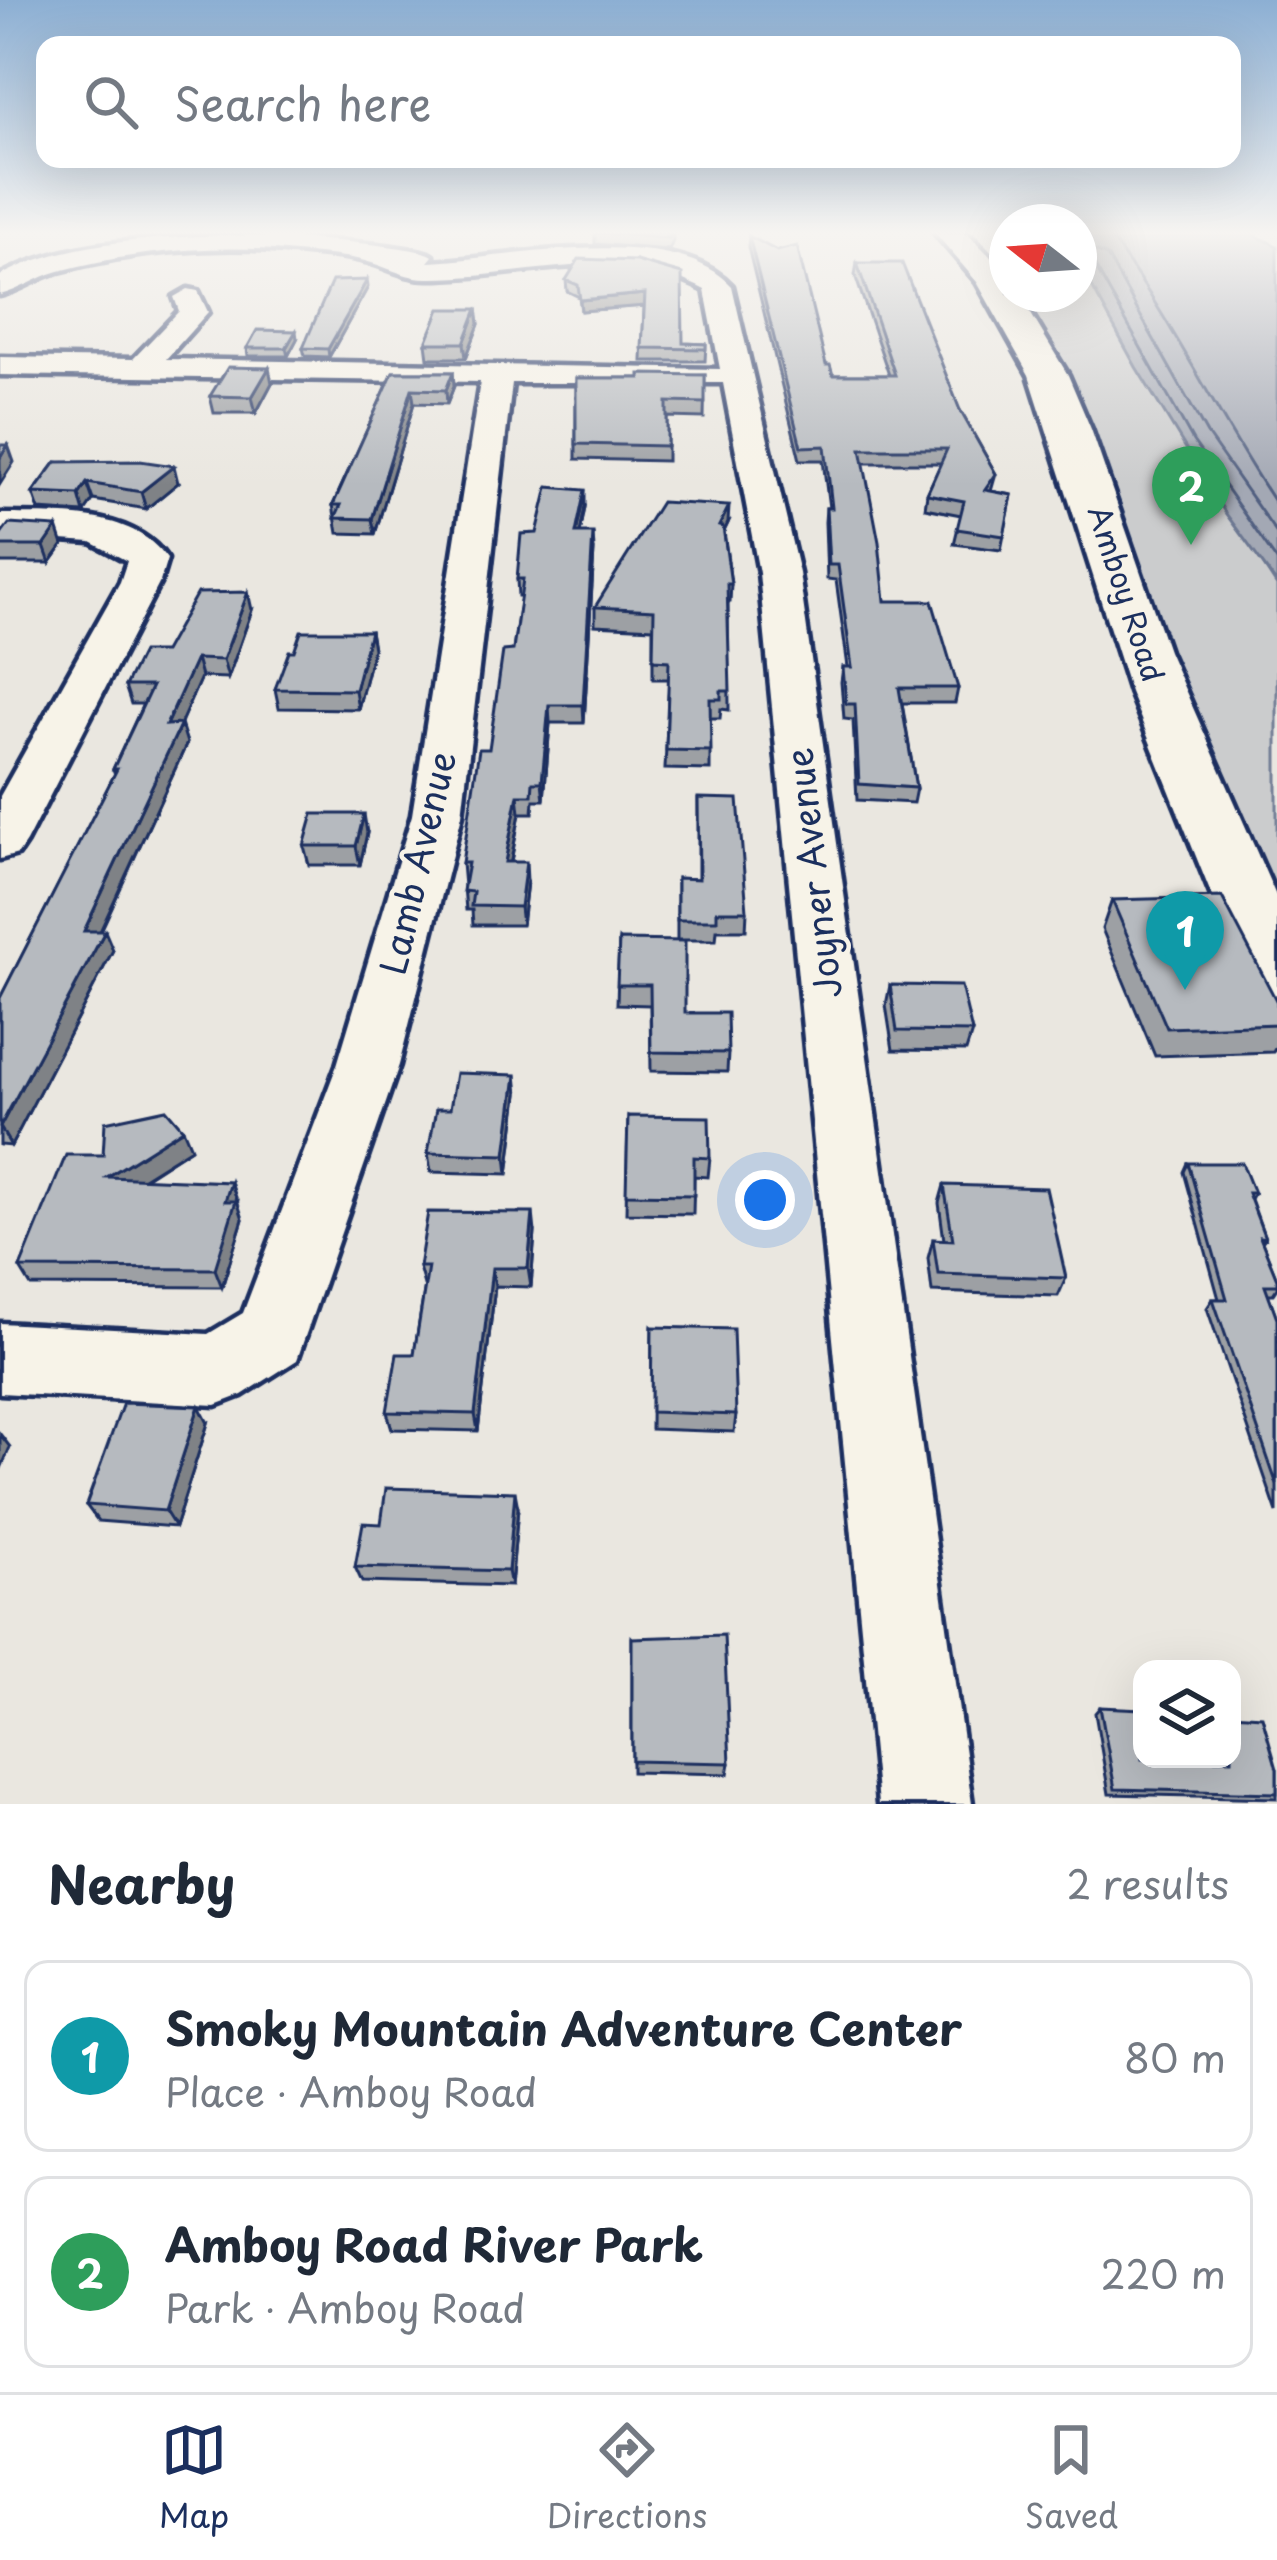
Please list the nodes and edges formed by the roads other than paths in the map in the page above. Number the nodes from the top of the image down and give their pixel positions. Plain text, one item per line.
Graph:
1 (190, 317) edge
2 (726, 317) edge
3 (1014, 317) edge
4 (0, 367) edge
5 (141, 368) junction
6 (497, 374) junction
7 (740, 376) junction
8 (0, 525) edge
9 (0, 842) edge
10 (1277, 971) edge
11 (0, 1358) edge
12 (925, 1804) edge

1 - 5 street
2 - 7 street, Joyner Avenue
3 - 10 main road, Amboy Road
4 - 5 street
5 - 6 street
6 - 7 street
6 - 11 street, Lamb Avenue
7 - 12 street, Joyner Avenue
8 - 9 street

